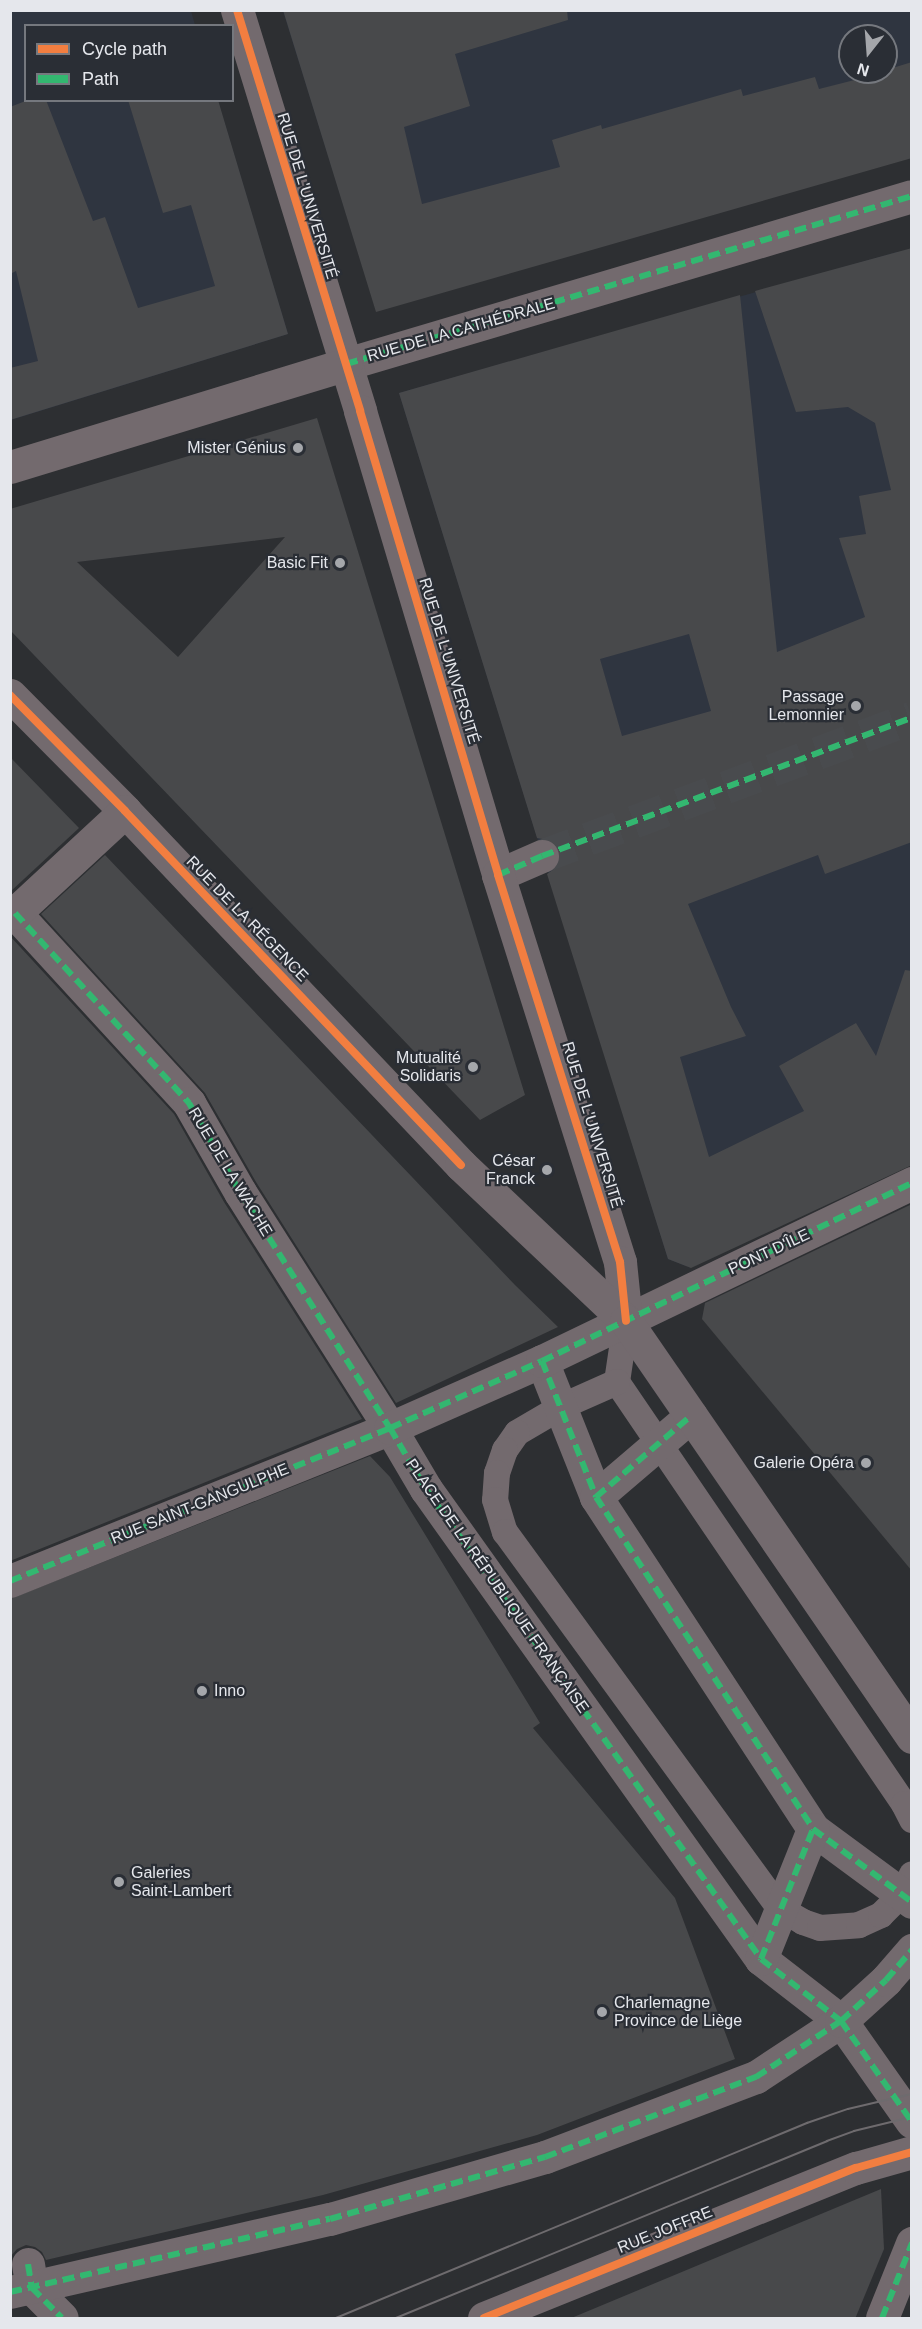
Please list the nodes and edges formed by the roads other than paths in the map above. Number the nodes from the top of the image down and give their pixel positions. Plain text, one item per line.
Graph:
1 (237, 10) edge
2 (912, 196) edge
3 (346, 364) junction
4 (10, 467) edge
5 (10, 694) edge
6 (125, 811) junction
7 (542, 856) tunnel mouth
8 (498, 875) junction
9 (13, 913) edge
10 (912, 1183) edge
11 (626, 1321) junction
12 (542, 1361) junction
13 (617, 1382) junction
14 (562, 1406) junction
15 (692, 1416) junction
16 (390, 1428) junction
17 (659, 1442) junction
18 (596, 1497) junction
19 (10, 1581) edge
20 (912, 1737) edge
21 (912, 1820) edge
22 (813, 1829) junction
23 (908, 1890) edge
24 (779, 1908) junction
25 (912, 1950) edge
26 (761, 1959) junction
27 (841, 2021) junction
28 (912, 2122) edge
29 (912, 2152) edge
30 (912, 2244) edge
31 (23, 2282) edge
32 (62, 2319) edge
33 (484, 2319) edge
34 (882, 2319) edge

1 - 3 street, RUE DE L'UNIVERSITÉ
2 - 3 street, RUE DE LA CATHÉDRALE
3 - 4 street, RUE DE LA CATHÉDRALE
3 - 8 street, RUE DE L'UNIVERSITÉ
5 - 6 street, RUE DE LA RÉGENCE
6 - 9 street
6 - 11 street, RUE DE LA RÉGENCE
7 - 8 street
8 - 11 street, RUE DE L'UNIVERSITÉ
9 - 16 street, RUE DE LA WACHE
10 - 11 street, PONT D'ÎLE
11 - 12 street
11 - 13 lane
11 - 15 street
12 - 14 street
12 - 16 street
13 - 14 lane
13 - 17 lane
14 - 18 street
14 - 24 lane
15 - 17 street
15 - 20 street
16 - 19 street, RUE SAINT-GANGULPHE
16 - 26 street, PLACE DE LA RÉPUBLIQUE FRANÇAISE
17 - 18 street
17 - 21 lane
18 - 22 street
22 - 23 street
22 - 24 street
23 - 24 lane
24 - 26 street
25 - 27 street
26 - 27 street, PLACE DE LA RÉPUBLIQUE FRANÇAISE
27 - 28 street, PLACE DE LA RÉPUBLIQUE FRANÇAISE
27 - 31 street
29 - 33 street, RUE JOFFRE
30 - 34 street
31 - 32 street

